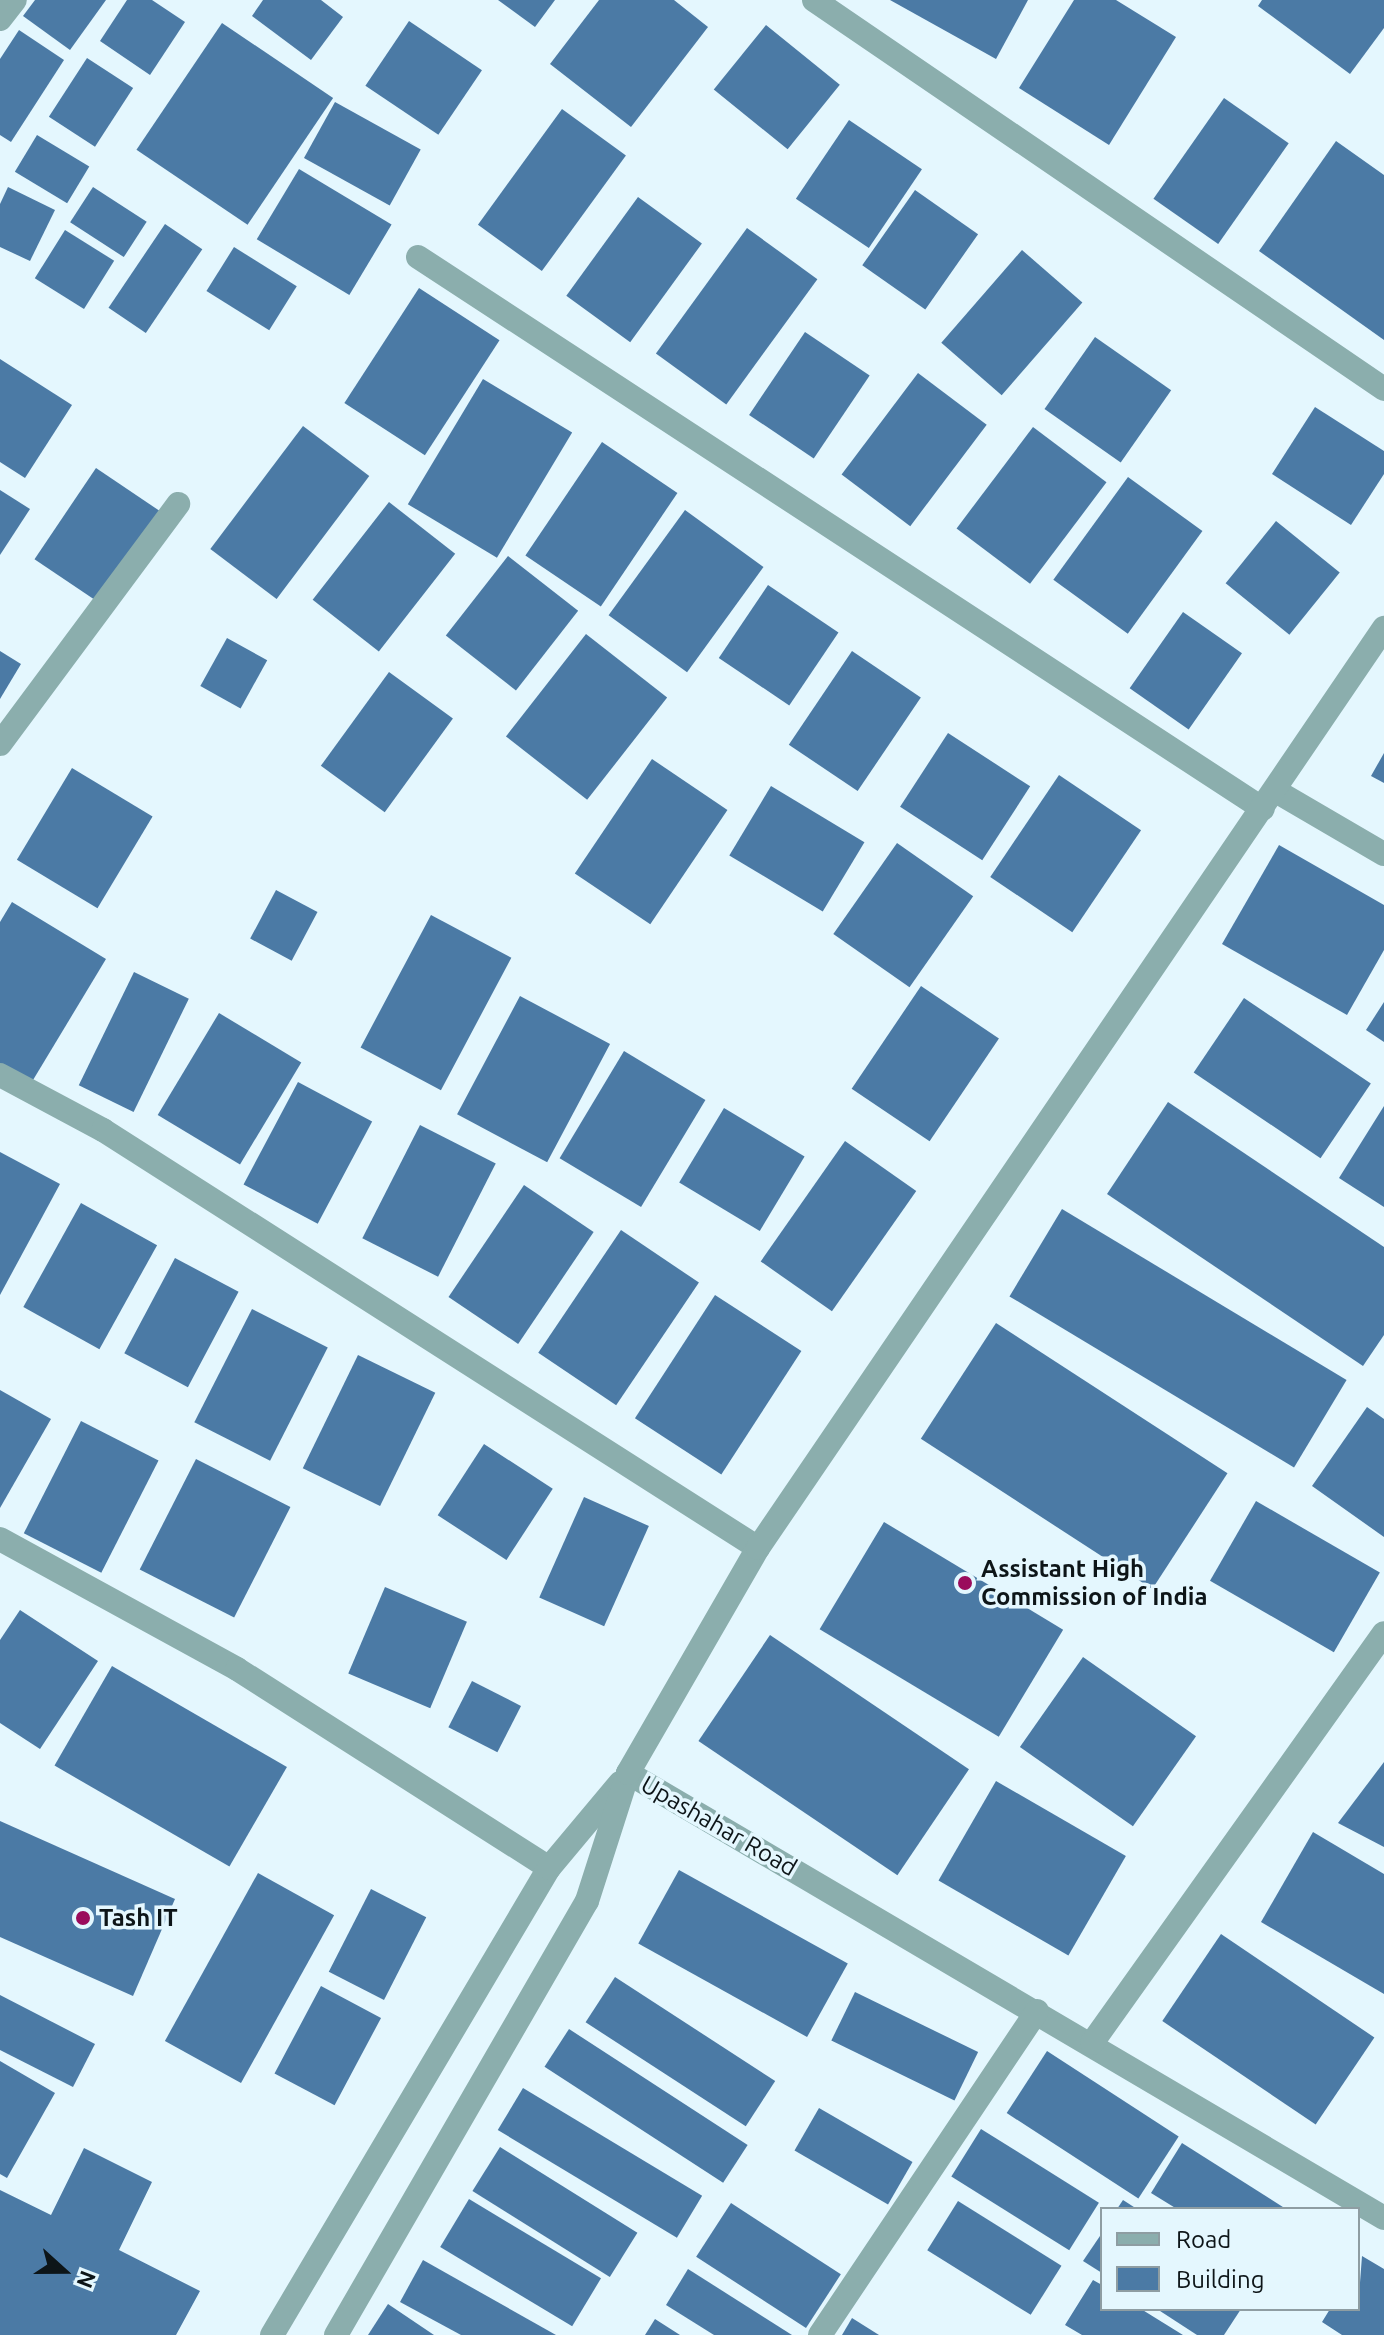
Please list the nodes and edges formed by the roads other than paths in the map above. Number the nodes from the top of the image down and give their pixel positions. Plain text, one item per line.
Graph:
1 (15, 0) edge
2 (814, 0) edge
3 (0, 19) edge
4 (418, 257) dead end
5 (1384, 389) edge
6 (178, 504) dead end
7 (1384, 628) edge
8 (0, 744) edge
9 (1269, 800) junction
10 (1384, 854) edge
11 (0, 1075) edge
12 (0, 1539) edge
13 (758, 1548) junction
14 (1384, 1633) edge
15 (628, 1773) junction
16 (549, 1868) junction
17 (1037, 2011) junction
18 (1092, 2043) junction
19 (1384, 2218) edge
20 (272, 2335) edge
21 (336, 2335) edge
22 (820, 2335) edge

1 - 3 street
2 - 5 street
4 - 9 street
6 - 8 street
7 - 9 street
9 - 10 street
9 - 13 street
11 - 13 street
12 - 16 street
13 - 15 street
14 - 18 street
15 - 16 street, Upashahar Road
15 - 17 street, Upashahar Road
15 - 21 street
16 - 20 street, Upashahar Road
17 - 18 street, Upashahar Road
17 - 22 street
18 - 19 street, Upashahar Road

